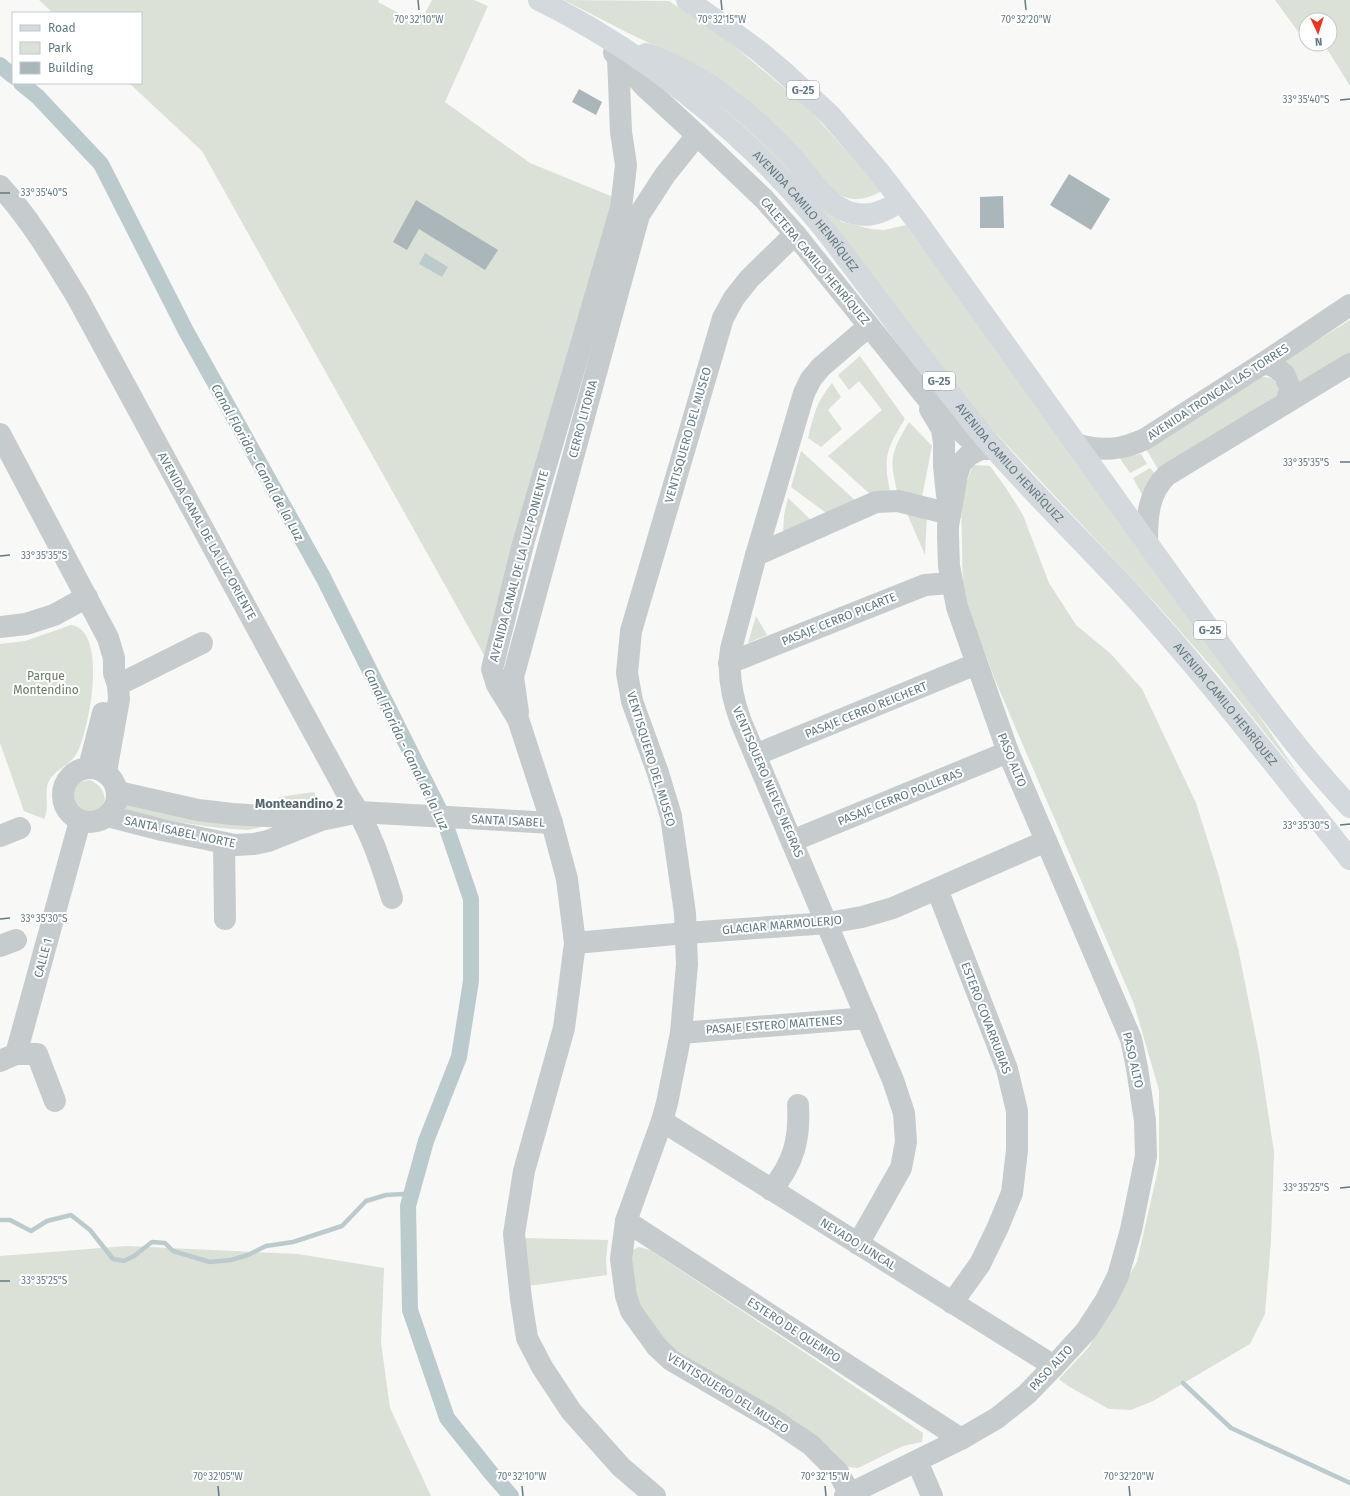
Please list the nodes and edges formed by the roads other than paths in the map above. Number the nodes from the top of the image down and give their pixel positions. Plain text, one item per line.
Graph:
1 (538, 0) edge
2 (688, 0) edge
3 (619, 51) junction
4 (697, 135) junction
5 (0, 186) edge
6 (901, 200) junction
7 (795, 234) junction
8 (1350, 305) edge
9 (869, 326) junction
10 (1262, 364) junction
11 (1350, 364) edge
12 (921, 390) junction
13 (1288, 401) junction
14 (0, 434) edge
15 (1076, 444) junction
16 (988, 449) junction
17 (950, 514) junction
18 (1147, 542) junction
19 (756, 555) junction
20 (951, 583) junction
21 (87, 597) junction
22 (0, 627) edge
23 (202, 643) dead end
24 (729, 664) junction
25 (976, 664) junction
26 (116, 679) junction
27 (518, 719) junction
28 (1008, 752) junction
29 (756, 755) junction
30 (98, 770) junction
31 (118, 792) junction
32 (1305, 803) junction
33 (1350, 807) edge
34 (359, 812) junction
35 (108, 816) junction
36 (321, 820) junction
37 (80, 821) junction
38 (552, 823) junction
39 (20, 828) dead end
40 (0, 836) edge
41 (1350, 836) edge
42 (792, 841) junction
43 (1046, 841) junction
44 (224, 843) junction
45 (1350, 859) edge
46 (937, 889) junction
47 (392, 898) dead end
48 (225, 919) dead end
49 (828, 923) junction
50 (686, 933) junction
51 (575, 943) junction
52 (867, 1018) junction
53 (681, 1033) junction
54 (8, 1057) edge
55 (55, 1101) dead end
56 (798, 1105) dead end
57 (662, 1121) junction
58 (771, 1190) junction
59 (626, 1221) junction
60 (858, 1244) junction
61 (952, 1303) junction
62 (1054, 1366) junction
63 (961, 1439) junction
64 (917, 1461) junction
65 (848, 1495) edge
66 (655, 1496) edge
67 (932, 1496) edge

1 - 3 main road, AVENIDA CAMILO HENRÍQUEZ / G-25
2 - 6 main road, G-25
3 - 4 street, CALETERA CAMILO HENRÍQUEZ
3 - 6 main road
3 - 16 main road, AVENIDA CAMILO HENRÍQUEZ / G-25
3 - 27 street, AVENIDA CANAL DE LA LUZ PONIENTE
4 - 7 street, CALETERA CAMILO HENRÍQUEZ
4 - 27 street, CERRO LITORIA
5 - 34 street, AVENIDA CANAL DE LA LUZ ORIENTE
6 - 15 main road, G-25
7 - 9 street, CALETERA CAMILO HENRÍQUEZ
7 - 50 street, VENTISQUERO DEL MUSEO
8 - 10 street, AVENIDA TRONCAL LAS TORRES
9 - 12 street, CALETERA CAMILO HENRÍQUEZ
9 - 19 street, VENTISQUERO NIEVES NEGRAS
10 - 13 street
10 - 15 street, AVENIDA TRONCAL LAS TORRES
11 - 13 street
12 - 16 street, CALETERA CAMILO HENRÍQUEZ
12 - 17 street, PASO ALTO
13 - 18 street
14 - 21 street
15 - 18 main road, G-25
16 - 17 street, PASO ALTO
16 - 32 main road, AVENIDA CAMILO HENRÍQUEZ / G-25
17 - 19 street
17 - 20 street, PASO ALTO
18 - 33 main road, G-25
19 - 24 street, VENTISQUERO NIEVES NEGRAS
20 - 24 street, PASAJE CERRO PICARTE
20 - 25 street, PASO ALTO
21 - 22 street
21 - 26 street
23 - 26 street
24 - 29 street, VENTISQUERO NIEVES NEGRAS
25 - 28 street, PASO ALTO
25 - 29 street, PASAJE CERRO REICHERT
26 - 30 street
27 - 38 street, AVENIDA CANAL DE LA LUZ PONIENTE
28 - 42 street, PASAJE CERRO POLLERAS
28 - 43 street, PASO ALTO
29 - 42 street, VENTISQUERO NIEVES NEGRAS
30 - 31 street
30 - 37 street
31 - 35 street
31 - 36 street
32 - 41 main road
32 - 45 main road, AVENIDA CAMILO HENRÍQUEZ / G-25
34 - 36 street, SANTA ISABEL
34 - 38 street, SANTA ISABEL
34 - 47 street, AVENIDA CANAL DE LA LUZ ORIENTE
35 - 37 street
35 - 44 street, SANTA ISABEL NORTE
36 - 44 street, SANTA ISABEL NORTE
37 - 54 street, CALLE 1
38 - 51 street, AVENIDA CANAL DE LA LUZ PONIENTE
39 - 40 street
42 - 49 street, VENTISQUERO NIEVES NEGRAS
43 - 46 street, GLACIAR MARMOLERJO
43 - 62 street, PASO ALTO
44 - 48 street
46 - 49 street, GLACIAR MARMOLERJO
46 - 61 street, ESTERO COVARRUBIAS
49 - 50 street, GLACIAR MARMOLERJO
49 - 52 street, VENTISQUERO NIEVES NEGRAS
50 - 51 street, GLACIAR MARMOLERJO
50 - 53 street, VENTISQUERO DEL MUSEO
51 - 66 street, AVENIDA CANAL DE LA LUZ PONIENTE
52 - 53 street, PASAJE ESTERO MAITENES
52 - 60 street, VENTISQUERO NIEVES NEGRAS
53 - 57 street, VENTISQUERO DEL MUSEO
54 - 55 street
56 - 58 street
57 - 58 street, NEVADO JUNCAL
57 - 59 street, VENTISQUERO DEL MUSEO
58 - 60 street, NEVADO JUNCAL
59 - 63 street, ESTERO DE QUEMPO
59 - 65 street, VENTISQUERO DEL MUSEO
60 - 61 street, NEVADO JUNCAL
61 - 62 street, NEVADO JUNCAL
62 - 63 street, PASO ALTO
63 - 64 street, PASO ALTO
64 - 65 street, PASO ALTO
64 - 67 street

